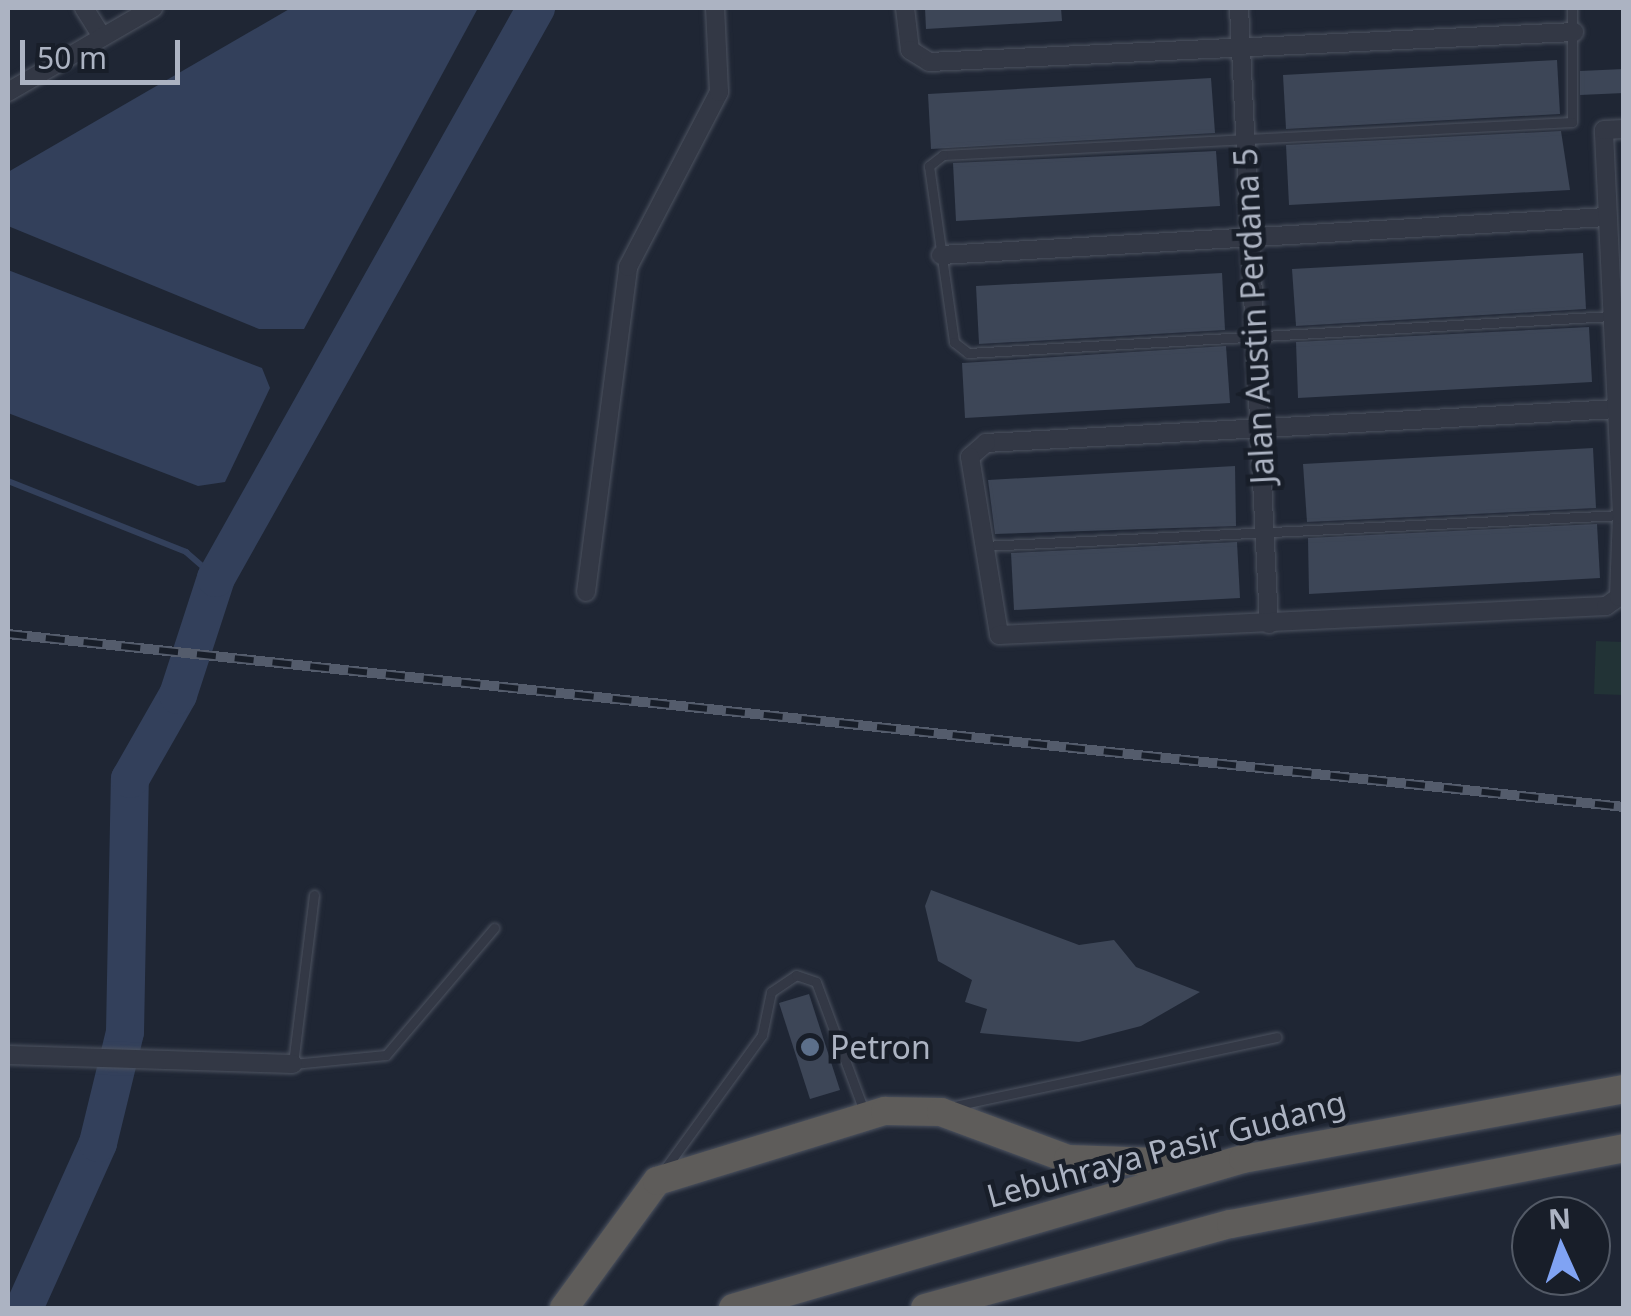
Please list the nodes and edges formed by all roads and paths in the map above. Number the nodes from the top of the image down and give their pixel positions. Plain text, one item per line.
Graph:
1 (84, 8) edge
2 (153, 8) edge
3 (715, 8) edge
4 (905, 8) edge
5 (1238, 8) edge
6 (1572, 8) edge
7 (1574, 32) junction
8 (102, 38) junction
9 (1240, 44) junction
10 (8, 92) edge
11 (1624, 129) edge
12 (1244, 140) junction
13 (1612, 222) edge
14 (1250, 236) junction
15 (941, 255) junction
16 (1616, 321) edge
17 (1256, 336) junction
18 (1620, 415) edge
19 (1260, 431) junction
20 (1623, 515) edge
21 (1266, 531) junction
22 (983, 546) junction
23 (586, 592) dead end
24 (1269, 624) junction
25 (314, 895) dead end
26 (494, 928) dead end
27 (1277, 1037) dead end
28 (8, 1055) edge
29 (293, 1064) junction
30 (1624, 1088) edge
31 (932, 1110) junction
32 (866, 1117) junction
33 (1624, 1148) edge
34 (1243, 1159) junction
35 (653, 1185) junction
36 (564, 1308) edge
37 (734, 1308) edge
38 (926, 1308) edge

1 - 8 street
2 - 8 street
3 - 23 street
4 - 9 street
5 - 9 street, Jalan Austin Perdana 5
6 - 7 lane
7 - 9 street
7 - 12 lane
8 - 10 street
9 - 12 street, Jalan Austin Perdana 5
11 - 13 street
12 - 14 street, Jalan Austin Perdana 5
12 - 15 lane
13 - 14 street
13 - 16 street
14 - 15 street
14 - 17 street, Jalan Austin Perdana 5
15 - 17 lane
16 - 17 lane
16 - 18 street
17 - 19 street, Jalan Austin Perdana 5
18 - 19 street
18 - 20 street
19 - 21 street, Jalan Austin Perdana 5
19 - 22 street
20 - 21 lane
20 - 24 street
21 - 22 lane
21 - 24 street, Jalan Austin Perdana 5
22 - 24 street
25 - 29 lane
26 - 29 lane
27 - 31 lane
28 - 29 street
30 - 34 highway, Lebuhraya Pasir Gudang
31 - 32 highway
31 - 34 highway
32 - 35 highway
32 - 35 lane
33 - 38 highway
34 - 37 highway, Lebuhraya Pasir Gudang
35 - 36 highway

